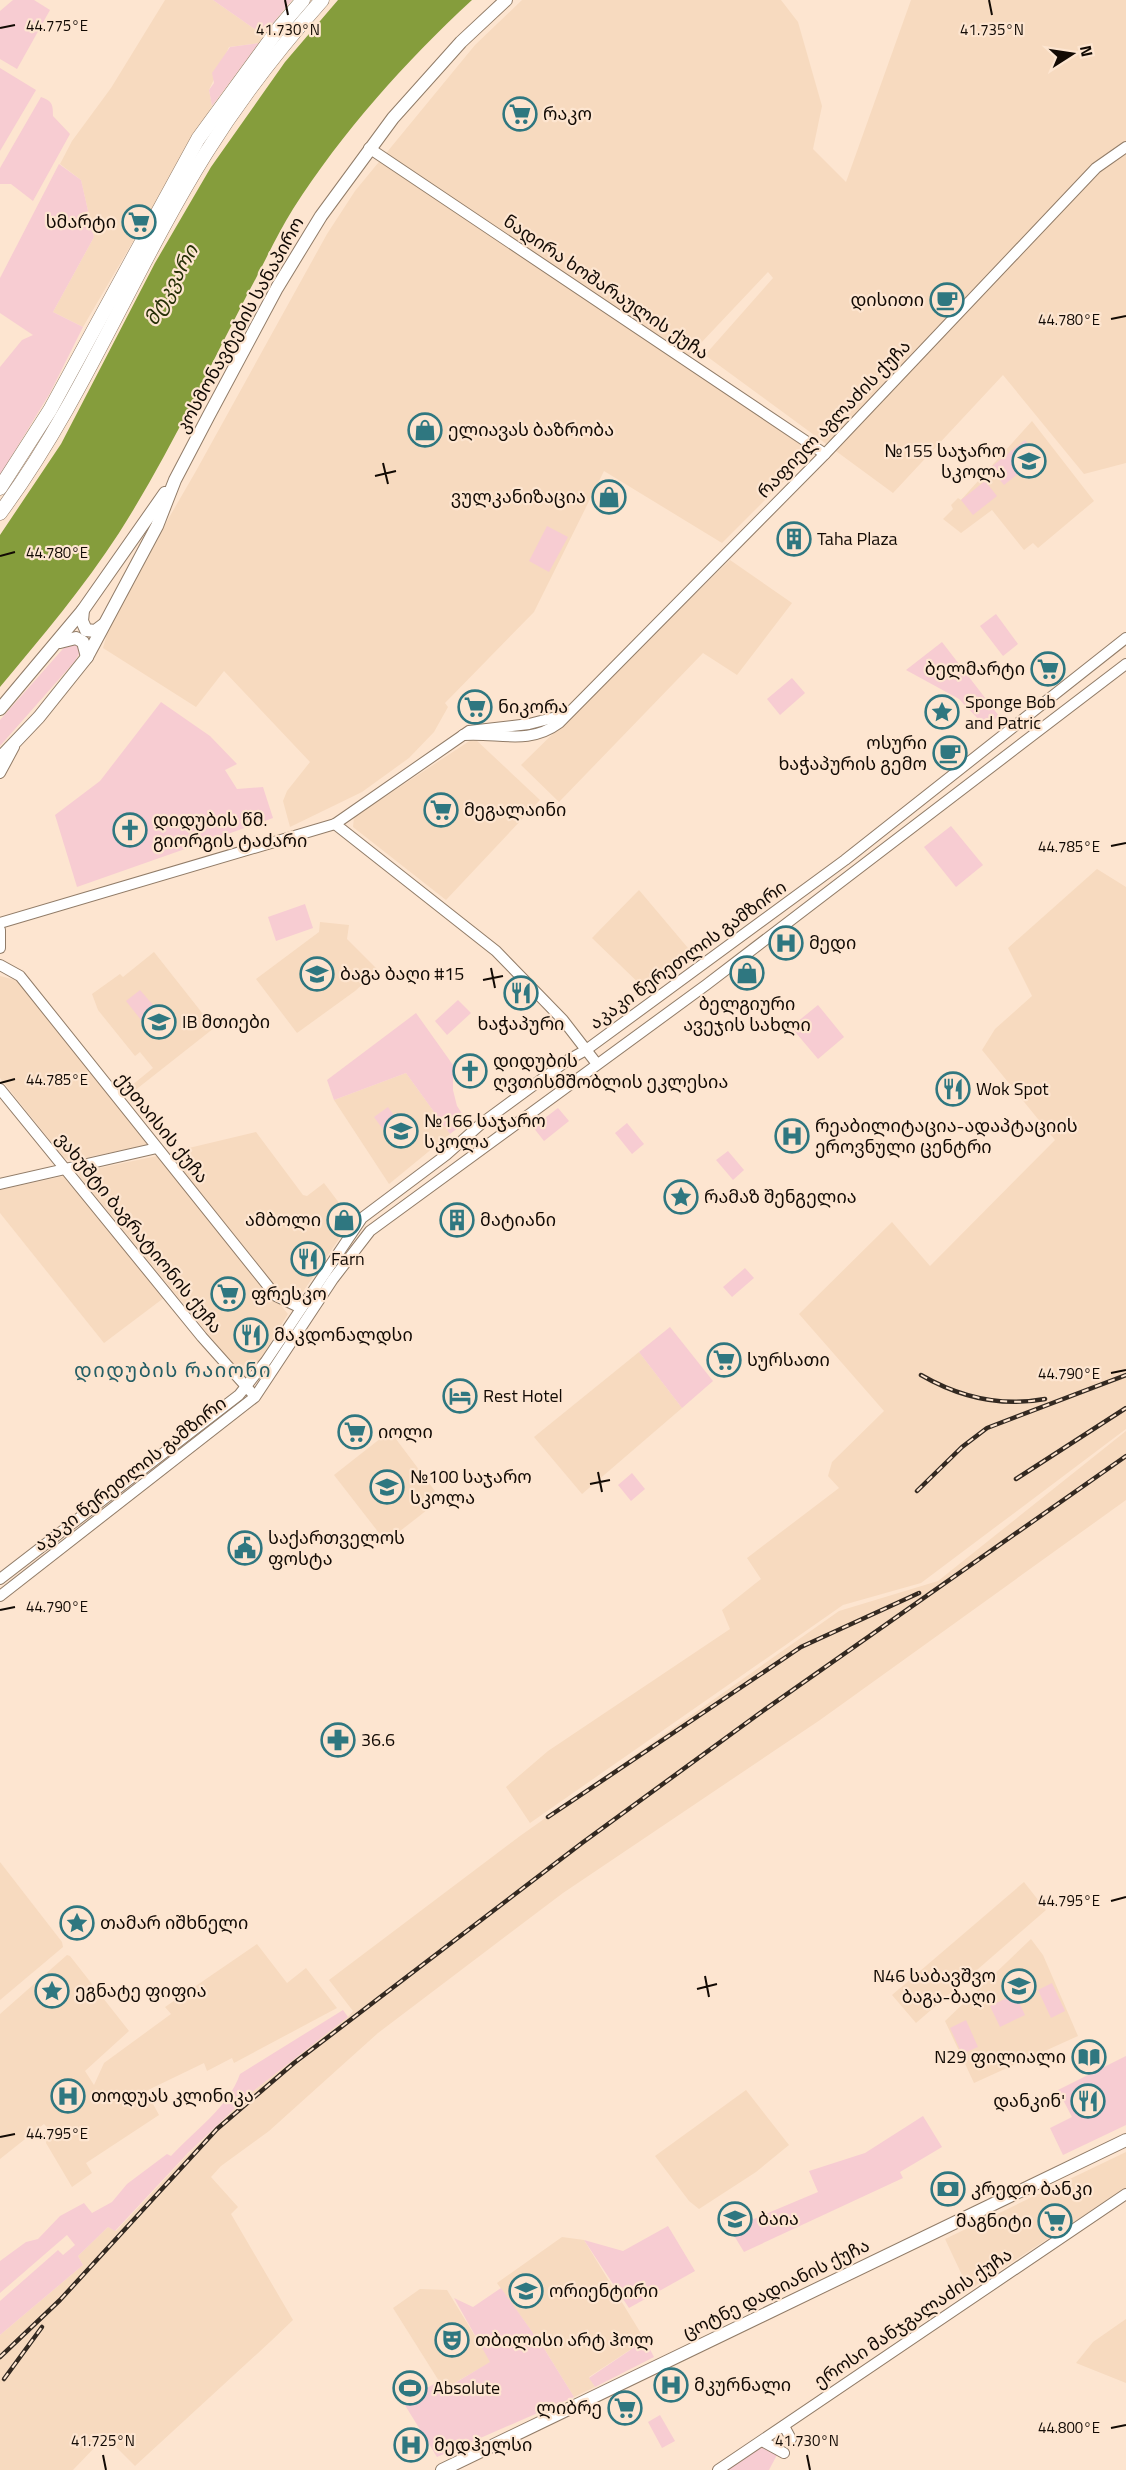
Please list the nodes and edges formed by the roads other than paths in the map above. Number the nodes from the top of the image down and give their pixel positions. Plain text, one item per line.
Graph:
1 (303, 0) edge
2 (322, 0) edge
3 (506, 0) edge
4 (1126, 147) edge
5 (369, 148) junction
6 (825, 454) junction
7 (175, 480) junction
8 (0, 488) edge
9 (0, 513) edge
10 (83, 610) junction
11 (104, 624) junction
12 (1126, 638) edge
13 (58, 642) junction
14 (87, 657) junction
15 (1126, 664) edge
16 (0, 708) edge
17 (17, 742) junction
18 (0, 758) edge
19 (0, 773) edge
20 (335, 824) junction
21 (0, 923) edge
22 (0, 930) edge
23 (0, 948) edge
24 (0, 965) edge
25 (586, 1050) junction
26 (597, 1064) junction
27 (0, 1089) edge
28 (157, 1148) junction
29 (64, 1168) junction
30 (0, 1184) edge
31 (301, 1308) junction
32 (246, 1388) junction
33 (255, 1397) junction
34 (0, 1579) edge
35 (0, 1596) edge
36 (1126, 2139) edge
37 (1126, 2194) edge
38 (782, 2428) junction
39 (791, 2439) dead end
40 (762, 2441) junction
41 (442, 2470) edge
42 (718, 2470) edge

1 - 8 highway
2 - 9 highway
3 - 5 main road, კოსმონავტების სანაპირო
4 - 6 main road, რაფიელ აგლაძის ქუჩა
5 - 6 main road, ნადირა ხოშარაულის ქუჩა
5 - 7 main road, კოსმონავტების სანაპირო
6 - 20 main road, რაფიელ აგლაძის ქუჩა
7 - 10 main road, კოსმონავტების სანაპირო
7 - 11 main road, კოსმონავტების სანაპირო
10 - 11 main road
10 - 13 main road, კოსმონავტების სანაპირო
11 - 14 main road, კოსმონავტების სანაპირო
12 - 25 main road, აკაკი წერეთლის გამზირი
13 - 14 main road
13 - 16 main road, კოსმონავტების სანაპირო
14 - 17 main road, კოსმონავტების სანაპირო
15 - 26 main road, აკაკი წერეთლის გამზირი
17 - 18 main road, კოსმონავტების სანაპირო
17 - 19 main road
20 - 21 main road, რაფიელ აგლაძის ქუჩა
20 - 25 main road
22 - 23 main road
24 - 28 main road, ქუთაისის ქუჩა
25 - 26 main road
25 - 31 main road, აკაკი წერეთლის გამზირი
26 - 33 main road, აკაკი წერეთლის გამზირი
27 - 29 main road, ვახუშტი ბაგრატიონის ქუჩა
28 - 29 main road
28 - 31 main road, ქუთაისის ქუჩა
29 - 30 main road
29 - 32 main road, ვახუშტი ბაგრატიონის ქუჩა
31 - 32 main road, აკაკი წერეთლის გამზირი
32 - 33 main road, ვახუშტი ბაგრატიონის ქუჩა
32 - 34 main road, აკაკი წერეთლის გამზირი
33 - 35 main road, აკაკი წერეთლის გამზირი
36 - 41 main road, ცოტნე დადიანის ქუჩა
37 - 38 main road, ეროსი მანჯგალაძის ქუჩა
38 - 39 main road
38 - 40 main road, ეროსი მანჯგალაძის ქუჩა
38 - 40 main road
40 - 42 main road, ეროსი მანჯგალაძის ქუჩა

